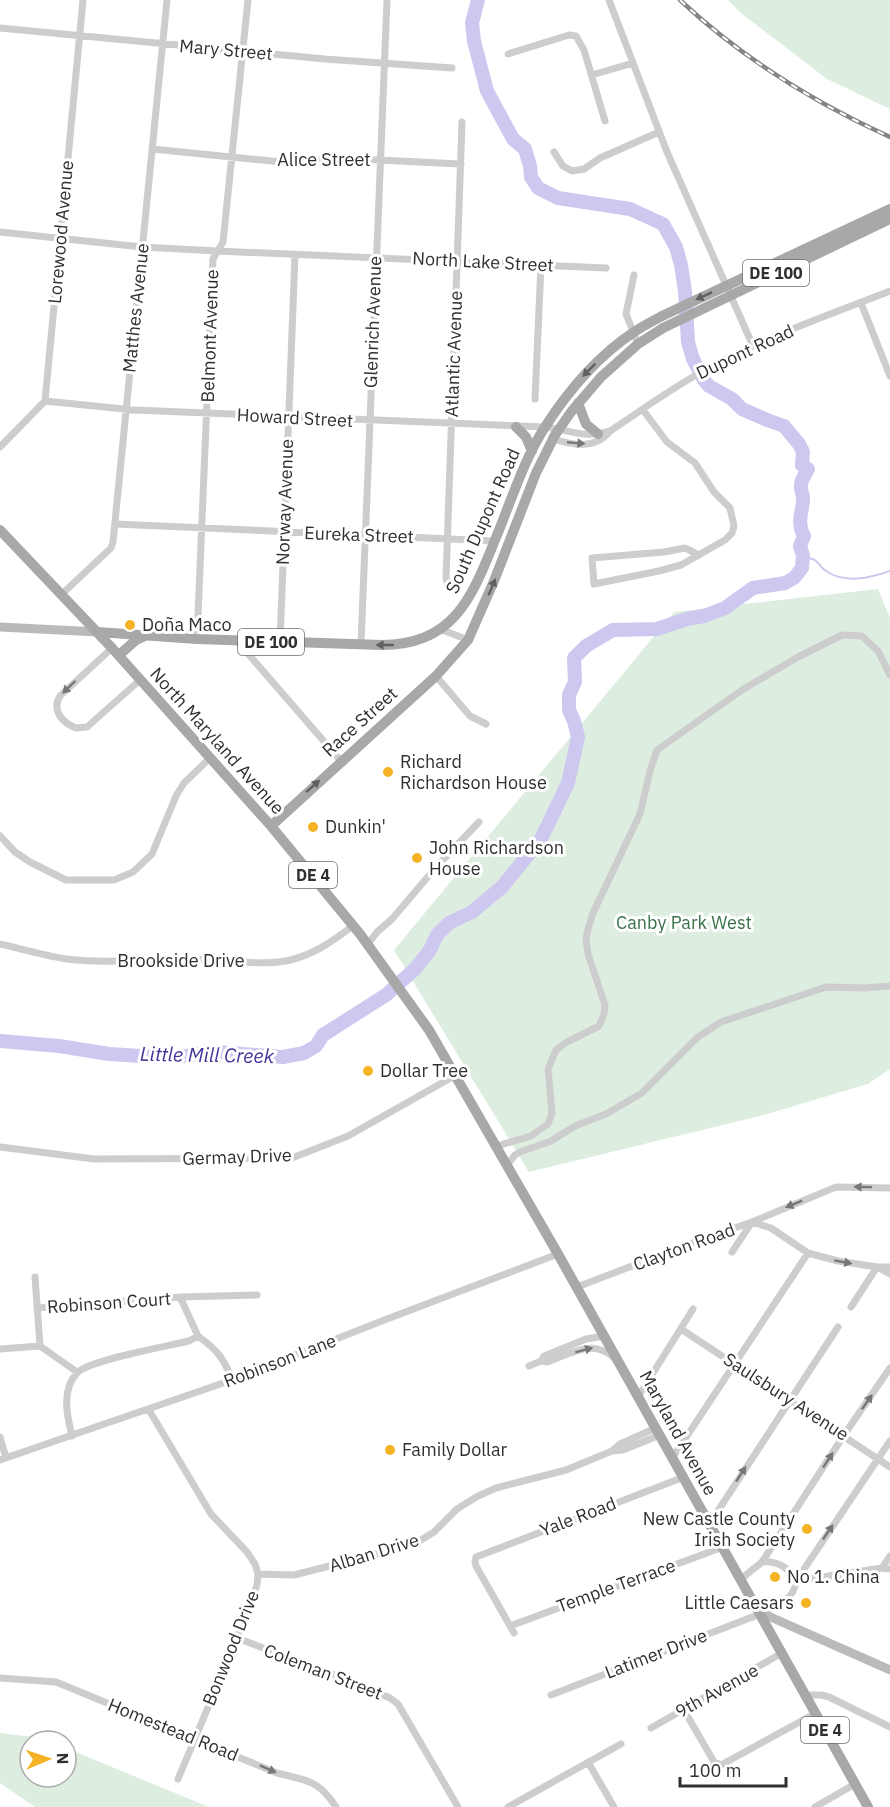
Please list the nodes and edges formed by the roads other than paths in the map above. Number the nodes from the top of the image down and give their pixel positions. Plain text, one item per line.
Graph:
1 (83, 0) edge
2 (166, 0) edge
3 (248, 0) edge
4 (387, 0) edge
5 (609, 0) edge
6 (0, 27) edge
7 (80, 36) junction
8 (162, 44) junction
9 (243, 51) junction
10 (508, 54) dead end
11 (385, 63) junction
12 (633, 63) junction
13 (452, 68) dead end
14 (592, 75) junction
15 (605, 121) dead end
16 (462, 122) dead end
17 (659, 132) junction
18 (152, 149) junction
19 (554, 153) dead end
20 (232, 158) junction
21 (380, 160) junction
22 (461, 164) junction
23 (890, 209) edge
24 (890, 219) edge
25 (0, 232) edge
26 (60, 238) junction
27 (142, 247) junction
28 (217, 251) junction
29 (295, 255) junction
30 (376, 258) junction
31 (457, 261) junction
32 (541, 265) junction
33 (606, 268) dead end
34 (634, 275) dead end
35 (890, 291) edge
36 (861, 303) junction
37 (634, 332) junction
38 (638, 344) junction
39 (753, 346) junction
40 (890, 376) edge
41 (535, 399) dead end
42 (45, 401) junction
43 (578, 403) junction
44 (126, 410) junction
45 (643, 410) junction
46 (207, 413) junction
47 (289, 417) junction
48 (370, 421) junction
49 (451, 424) junction
50 (516, 427) junction
51 (545, 427) junction
52 (560, 429) junction
53 (610, 431) junction
54 (598, 434) junction
55 (553, 439) junction
56 (0, 447) edge
57 (532, 451) junction
58 (516, 489) junction
59 (115, 524) junction
60 (202, 528) junction
61 (0, 530) edge
62 (284, 531) junction
63 (365, 535) junction
64 (447, 538) junction
65 (510, 538) junction
66 (495, 541) junction
67 (699, 555) junction
68 (448, 585) dead end
69 (62, 594) junction
70 (0, 627) edge
71 (440, 629) junction
72 (98, 632) junction
73 (148, 635) junction
74 (197, 639) junction
75 (468, 640) junction
76 (237, 641) junction
77 (280, 642) junction
78 (361, 644) junction
79 (115, 651) junction
80 (890, 675) edge
81 (436, 676) junction
82 (140, 680) junction
83 (486, 724) dead end
84 (210, 758) junction
85 (341, 761) junction
86 (479, 822) dead end
87 (270, 826) junction
88 (0, 836) edge
89 (354, 925) junction
90 (0, 944) edge
91 (368, 944) junction
92 (890, 986) edge
93 (456, 1075) junction
94 (497, 1146) junction
95 (0, 1147) edge
96 (507, 1165) junction
97 (890, 1188) edge
98 (752, 1222) junction
99 (732, 1252) dead end
100 (808, 1253) junction
101 (558, 1254) junction
102 (877, 1267) junction
103 (890, 1267) edge
104 (890, 1274) edge
105 (35, 1277) dead end
106 (577, 1287) junction
107 (257, 1295) dead end
108 (180, 1297) junction
109 (851, 1307) dead end
110 (37, 1308) junction
111 (693, 1309) dead end
112 (838, 1327) dead end
113 (681, 1329) junction
114 (198, 1336) junction
115 (604, 1336) junction
116 (40, 1346) junction
117 (0, 1349) edge
118 (541, 1362) junction
119 (736, 1364) junction
120 (529, 1366) dead end
121 (621, 1367) junction
122 (890, 1368) edge
123 (77, 1372) junction
124 (232, 1380) junction
125 (638, 1397) junction
126 (789, 1399) junction
127 (149, 1410) junction
128 (658, 1432) junction
129 (844, 1435) junction
130 (72, 1436) junction
131 (0, 1437) edge
132 (890, 1440) edge
133 (672, 1457) junction
134 (3, 1459) edge
135 (878, 1459) junction
136 (890, 1467) edge
137 (684, 1477) junction
138 (710, 1523) junction
139 (723, 1547) junction
140 (890, 1556) edge
141 (762, 1562) junction
142 (886, 1569) edge
143 (258, 1574) junction
144 (741, 1579) junction
145 (795, 1581) junction
146 (760, 1614) junction
147 (510, 1626) junction
148 (514, 1633) dead end
149 (237, 1638) junction
150 (782, 1653) junction
151 (890, 1670) edge
152 (0, 1678) edge
153 (551, 1695) dead end
154 (806, 1695) junction
155 (684, 1710) junction
156 (816, 1713) junction
157 (890, 1727) edge
158 (651, 1728) dead end
159 (195, 1738) junction
160 (621, 1744) dead end
161 (588, 1762) junction
162 (178, 1779) dead end
163 (855, 1784) junction
164 (336, 1807) edge
165 (458, 1807) edge
166 (508, 1807) edge
167 (614, 1807) edge
168 (815, 1807) edge
169 (868, 1807) edge

1 - 7 street, Lorewood Avenue
2 - 8 street, Matthes Avenue
3 - 9 street, Belmont Avenue
4 - 11 street, Glenrich Avenue
5 - 12 street
6 - 7 street, Mary Street
7 - 8 street, Mary Street
7 - 26 street, Lorewood Avenue
8 - 9 street, Mary Street
8 - 18 street, Matthes Avenue
9 - 11 street, Mary Street
9 - 20 street, Belmont Avenue
10 - 14 street
11 - 13 street, Mary Street
11 - 21 street, Glenrich Avenue
12 - 14 street
12 - 17 street
14 - 15 street
16 - 22 street, Atlantic Avenue
17 - 19 street
17 - 39 street
18 - 20 street, Alice Street
18 - 27 street, Matthes Avenue
20 - 21 street, Alice Street
20 - 28 street, Belmont Avenue
21 - 22 street, Alice Street
21 - 30 street, Glenrich Avenue
22 - 31 street, Atlantic Avenue
23 -> 37 main road, South Dupont Road / DE 100, bridge
24 - 38 main road, South Dupont Road / DE 100, bridge
25 - 26 street, North Lake Street
26 - 27 street, North Lake Street
26 - 42 street, Lorewood Avenue
27 - 28 street, North Lake Street
27 - 44 street, Matthes Avenue
28 - 29 street, North Lake Street
28 - 46 street, Belmont Avenue
29 - 30 street, North Lake Street
29 - 47 street, Norway Avenue
30 - 31 street, North Lake Street
30 - 48 street, Glenrich Avenue
31 - 32 street, North Lake Street
31 - 49 street, Atlantic Avenue
32 - 33 street, North Lake Street
32 - 41 street
34 - 37 street
35 - 36 street, Dupont Road
36 - 39 street, Dupont Road
36 - 40 street
37 - 38 street
37 -> 51 main road, South Dupont Road / DE 100
38 - 43 main road, South Dupont Road / DE 100
39 - 45 street, Dupont Road
42 - 44 street, Howard Street
42 - 56 street
43 - 52 main road, South Dupont Road / DE 100
43 - 54 main road
44 - 46 street, Howard Street
44 - 59 street, Matthes Avenue
45 - 53 street, Dupont Road
45 - 67 street
46 - 47 street, Howard Street
46 - 60 street, Belmont Avenue
47 - 48 street, Howard Street
47 - 62 street, Norway Avenue
48 - 49 street, Howard Street
48 - 63 street, Glenrich Avenue
49 - 50 street, Howard Street
49 - 64 street, Atlantic Avenue
50 - 51 street, Howard Street
50 - 57 main road
51 - 52 street, Dupont Road
51 - 55 street
51 - 57 main road, South Dupont Road / DE 100
52 - 54 street, Dupont Road
52 - 55 main road, South Dupont Road / DE 100
53 - 54 street, Dupont Road
55 -> 53 street, Dupont Road
55 - 65 main road, South Dupont Road / DE 100
57 - 58 main road, South Dupont Road / DE 100
58 - 65 main road
58 - 66 main road, South Dupont Road / DE 100
59 - 60 street, Eureka Street
59 - 69 street, Matthes Avenue
60 - 62 street, Eureka Street
60 - 74 street, Belmont Avenue
61 - 69 main road, North Maryland Avenue / DE 4
62 - 63 street, Eureka Street
62 - 77 street, Norway Avenue
63 - 64 street, Eureka Street
63 - 78 street, Glenrich Avenue
64 - 66 street, Eureka Street
64 - 68 street, Atlantic Avenue
75 -> 65 main road, South Dupont Road / DE 100
66 - 71 main road, South Dupont Road / DE 100
67 - 67 street
69 - 72 main road, North Maryland Avenue / DE 4
70 - 72 street, South Dupont Road
71 - 75 street
71 -> 78 main road, South Dupont Road / DE 100
72 - 73 main road, South Dupont Road / DE 100
72 - 79 main road, North Maryland Avenue / DE 4
73 - 74 main road, South Dupont Road / DE 100
73 - 79 main road
74 - 76 main road, South Dupont Road / DE 100
75 - 81 main road, Race Street / DE 100
76 - 77 main road, South Dupont Road / DE 100
76 - 85 street
77 - 78 main road, South Dupont Road / DE 100
79 - 82 main road, North Maryland Avenue / DE 4
79 -> 82 street
80 - 94 street
81 - 83 street
81 - 85 main road, Race Street / DE 100
82 - 84 main road, North Maryland Avenue / DE 4
84 - 87 main road, North Maryland Avenue / DE 4
84 - 88 street
87 -> 85 main road, Race Street / DE 100
86 - 91 street
87 - 89 main road, North Maryland Avenue / DE 4
89 - 90 street, Brookside Drive
89 - 91 main road, North Maryland Avenue / DE 4
91 - 93 main road, North Maryland Avenue / DE 4
92 - 96 street
93 - 94 main road, Maryland Avenue / DE 4
93 - 95 street, Germay Drive
94 - 96 main road, Maryland Avenue / DE 4
96 - 101 main road, Maryland Avenue / DE 4
97 -> 98 street
98 - 99 street
98 - 100 street, Clayton Road
98 - 106 street, Clayton Road
100 -> 102 street, Clayton Road
100 - 119 street
101 - 106 main road, Maryland Avenue / DE 4
101 - 124 street, Robinson Lane
102 - 103 street
102 - 104 street, Clayton Road
102 - 109 street
105 - 110 street, Robinson Court
106 - 115 main road, Maryland Avenue / DE 4
107 - 108 street, Robinson Court
108 - 110 street, Robinson Court
108 - 114 street, Robinson Court
110 - 116 street, Robinson Court
111 - 113 street
112 - 126 street
113 - 119 street, Saulsbury Avenue
113 - 125 street
114 - 123 street
114 - 124 street, Robinson Court
115 - 118 street
115 - 121 main road, Maryland Avenue / DE 4
116 - 117 street
116 - 123 street
118 - 120 street
118 -> 121 street
119 - 126 street, Saulsbury Avenue
119 - 133 street
121 - 125 main road, Maryland Avenue / DE 4
129 -> 122 street
123 - 130 street
124 - 127 street, Robinson Lane
125 - 128 main road, Maryland Avenue / DE 4
126 - 129 street, Saulsbury Avenue
138 -> 126 street
127 - 130 street, Robinson Lane
127 - 143 street, Bonwood Drive
128 - 133 main road, Maryland Avenue / DE 4
128 - 143 street, Alban Drive
129 - 135 street, Saulsbury Avenue
141 -> 129 street
130 - 134 street, Robinson Lane
131 - 134 street
132 - 135 street
133 - 137 main road, Maryland Avenue / DE 4
135 - 136 street, Saulsbury Avenue
145 -> 135 street
137 - 138 main road, Maryland Avenue / DE 4
137 - 147 street, Yale Road
138 - 139 main road, Maryland Avenue / DE 4
139 - 144 main road, Maryland Avenue / DE 4
139 - 147 street, Temple Terrace
140 - 142 street
141 - 144 street
141 - 145 street
142 - 145 street
143 - 149 street, Bonwood Drive
144 - 146 main road, Maryland Avenue / DE 4
145 - 146 street
146 - 150 main road, Maryland Avenue / DE 4
146 - 151 street
146 - 153 street, Latimer Drive
147 - 148 street
149 - 159 street, Bonwood Drive
149 - 165 street, Coleman Street
150 - 154 main road, Maryland Avenue / DE 4
150 - 155 street, 9th Avenue
152 - 159 street, Homestead Road
154 - 156 main road, Maryland Avenue / DE 4
154 - 157 street
155 - 156 street
155 - 158 street, 9th Avenue
156 - 163 main road, Maryland Avenue / DE 4
159 - 162 street, Bonwood Drive
159 -> 164 street, Homestead Road
160 - 161 street
161 - 166 street
161 - 167 street
163 - 168 street
163 - 169 main road, Maryland Avenue / DE 4

